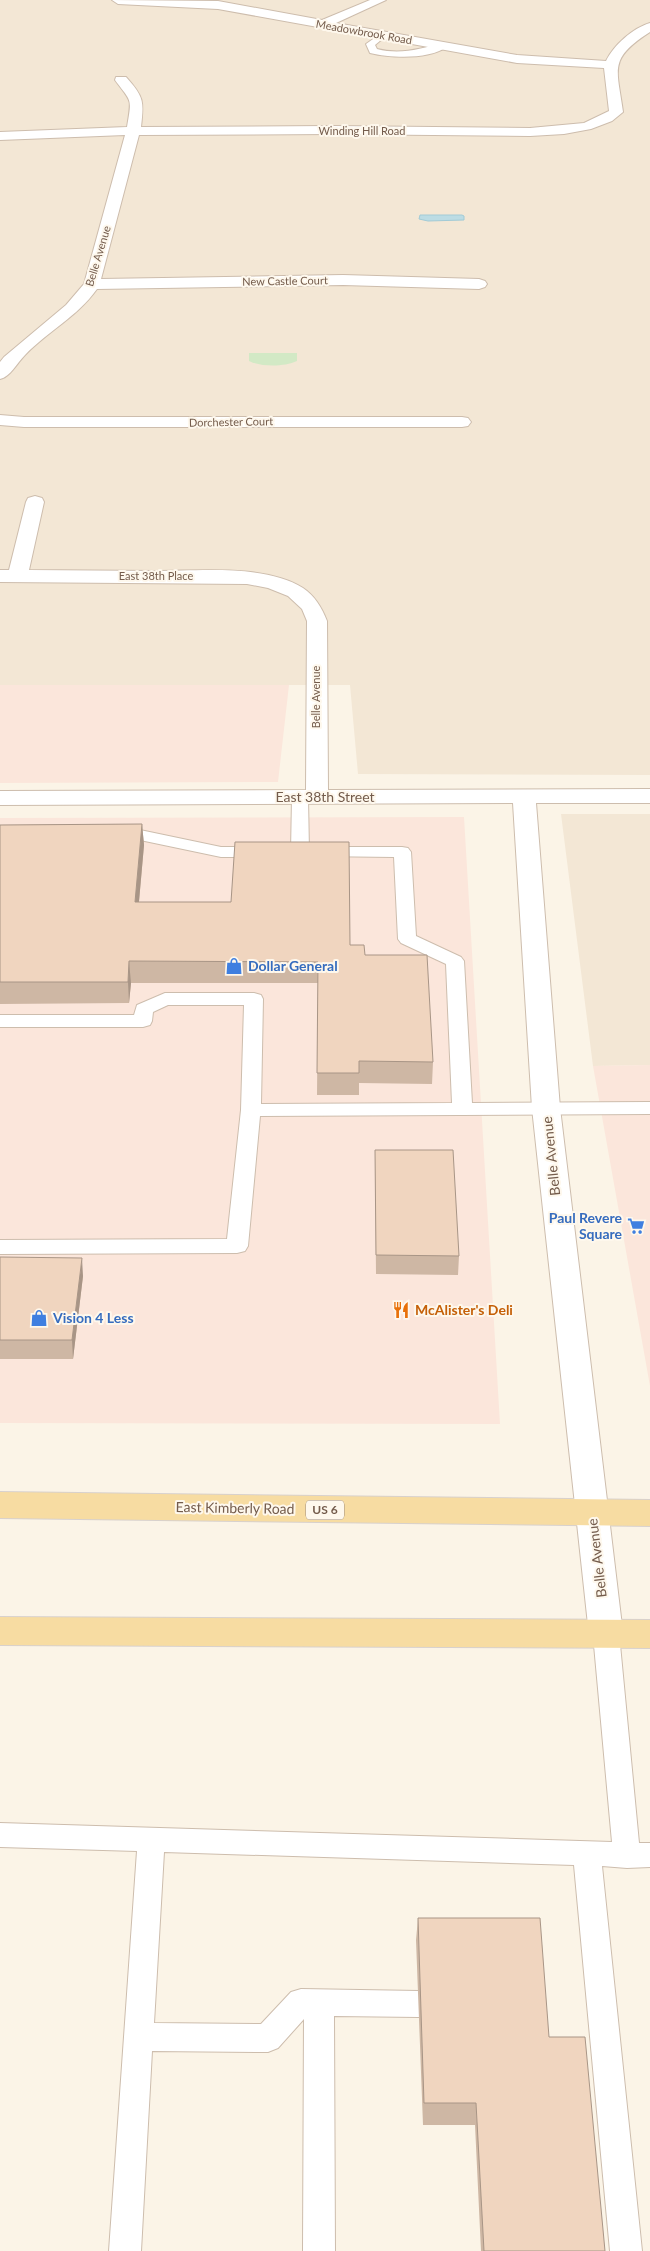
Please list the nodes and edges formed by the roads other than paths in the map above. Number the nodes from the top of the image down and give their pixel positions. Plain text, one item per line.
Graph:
1 (118, 0) edge
2 (380, 0) edge
3 (323, 24) junction
4 (650, 27) edge
5 (383, 35) junction
6 (443, 46) junction
7 (610, 66) junction
8 (121, 80) dead end
9 (133, 132) junction
10 (0, 136) edge
11 (92, 284) junction
12 (479, 284) dead end
13 (0, 374) edge
14 (0, 420) edge
15 (462, 422) dead end
16 (35, 502) dead end
17 (9, 576) edge
18 (307, 600) joint
19 (524, 796) junction
20 (650, 796) edge
21 (308, 797) junction
22 (0, 798) edge
23 (100, 835) edge
24 (300, 852) junction
25 (0, 1021) edge
26 (462, 1108) junction
27 (546, 1108) junction
28 (650, 1108) edge
29 (250, 1110) junction
30 (0, 1247) edge
31 (0, 1505) edge
32 (592, 1513) junction
33 (650, 1513) edge
34 (0, 1631) edge
35 (606, 1634) junction
36 (650, 1634) edge
37 (0, 1835) edge
38 (152, 1840) junction
39 (587, 1854) junction
40 (639, 1856) edge
41 (320, 2002) junction
42 (419, 2004) edge
43 (139, 2037) junction
44 (124, 2251) edge
45 (318, 2251) edge
46 (626, 2251) edge

1 - 3 street, Meadowbrook Road
2 - 3 street
3 - 5 street, Meadowbrook Road
4 - 7 street
5 - 6 street, Meadowbrook Road
5 - 6 lane
6 - 7 street, Meadowbrook Road
7 - 9 street, Winding Hill Road
8 - 9 street, Belle Avenue
9 - 10 street, Winding Hill Road
9 - 11 street, Belle Avenue
11 - 12 street, New Castle Court
11 - 13 street, Belle Avenue
14 - 15 street, Dorchester Court
16 - 17 street
17 - 18 street, East 38th Place
18 - 21 street, Belle Avenue
19 - 20 street, East 38th Street
19 - 21 street, East 38th Street
19 - 27 street, Belle Avenue
21 - 22 street, East 38th Street
21 - 24 lane
23 - 24 lane
24 - 26 lane
25 - 29 lane
26 - 27 lane
26 - 29 lane
27 - 28 lane
27 - 32 street, Belle Avenue
29 - 30 lane
31 - 32 main road, East Kimberly Road / US 6
32 - 33 main road, East Kimberly Road / US 6
32 - 35 street, Belle Avenue
34 - 35 main road
35 - 36 main road
35 - 40 lane
37 - 38 lane
38 - 39 lane
38 - 43 lane
39 - 40 lane
39 - 46 lane
41 - 42 lane
41 - 43 lane
41 - 45 lane
43 - 44 lane

